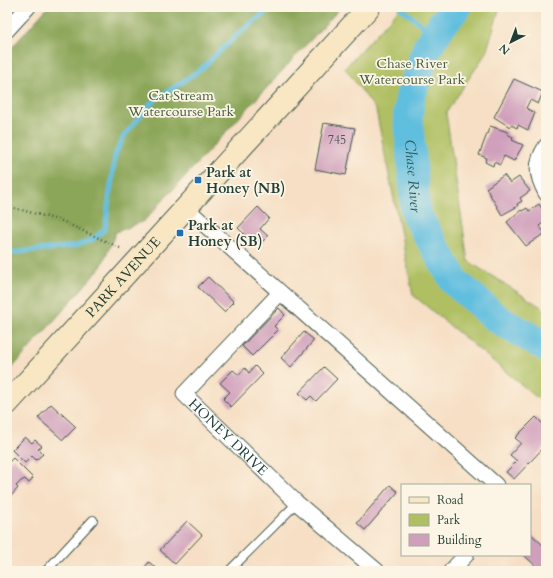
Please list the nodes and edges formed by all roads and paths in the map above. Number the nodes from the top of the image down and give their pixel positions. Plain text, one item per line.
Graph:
1 (28, 7) edge
2 (369, 7) edge
3 (7, 30) edge
4 (546, 146) edge
5 (546, 193) edge
6 (7, 206) edge
7 (186, 208) junction
8 (116, 247) dead end
9 (280, 293) junction
10 (7, 404) edge
11 (495, 484) edge
12 (297, 503) junction
13 (94, 520) dead end
14 (465, 556) edge
15 (46, 571) edge
16 (229, 571) edge
17 (377, 571) edge
18 (451, 571) edge

1 - 3 street
2 - 7 street, PARK AVENUE
4 - 5 street
6 - 8 path
7 - 9 street
7 - 10 street, PARK AVENUE
9 - 11 street
9 - 12 street, HONEY DRIVE
12 - 16 lane
12 - 17 street, HONEY DRIVE
13 - 15 lane
14 - 18 street

